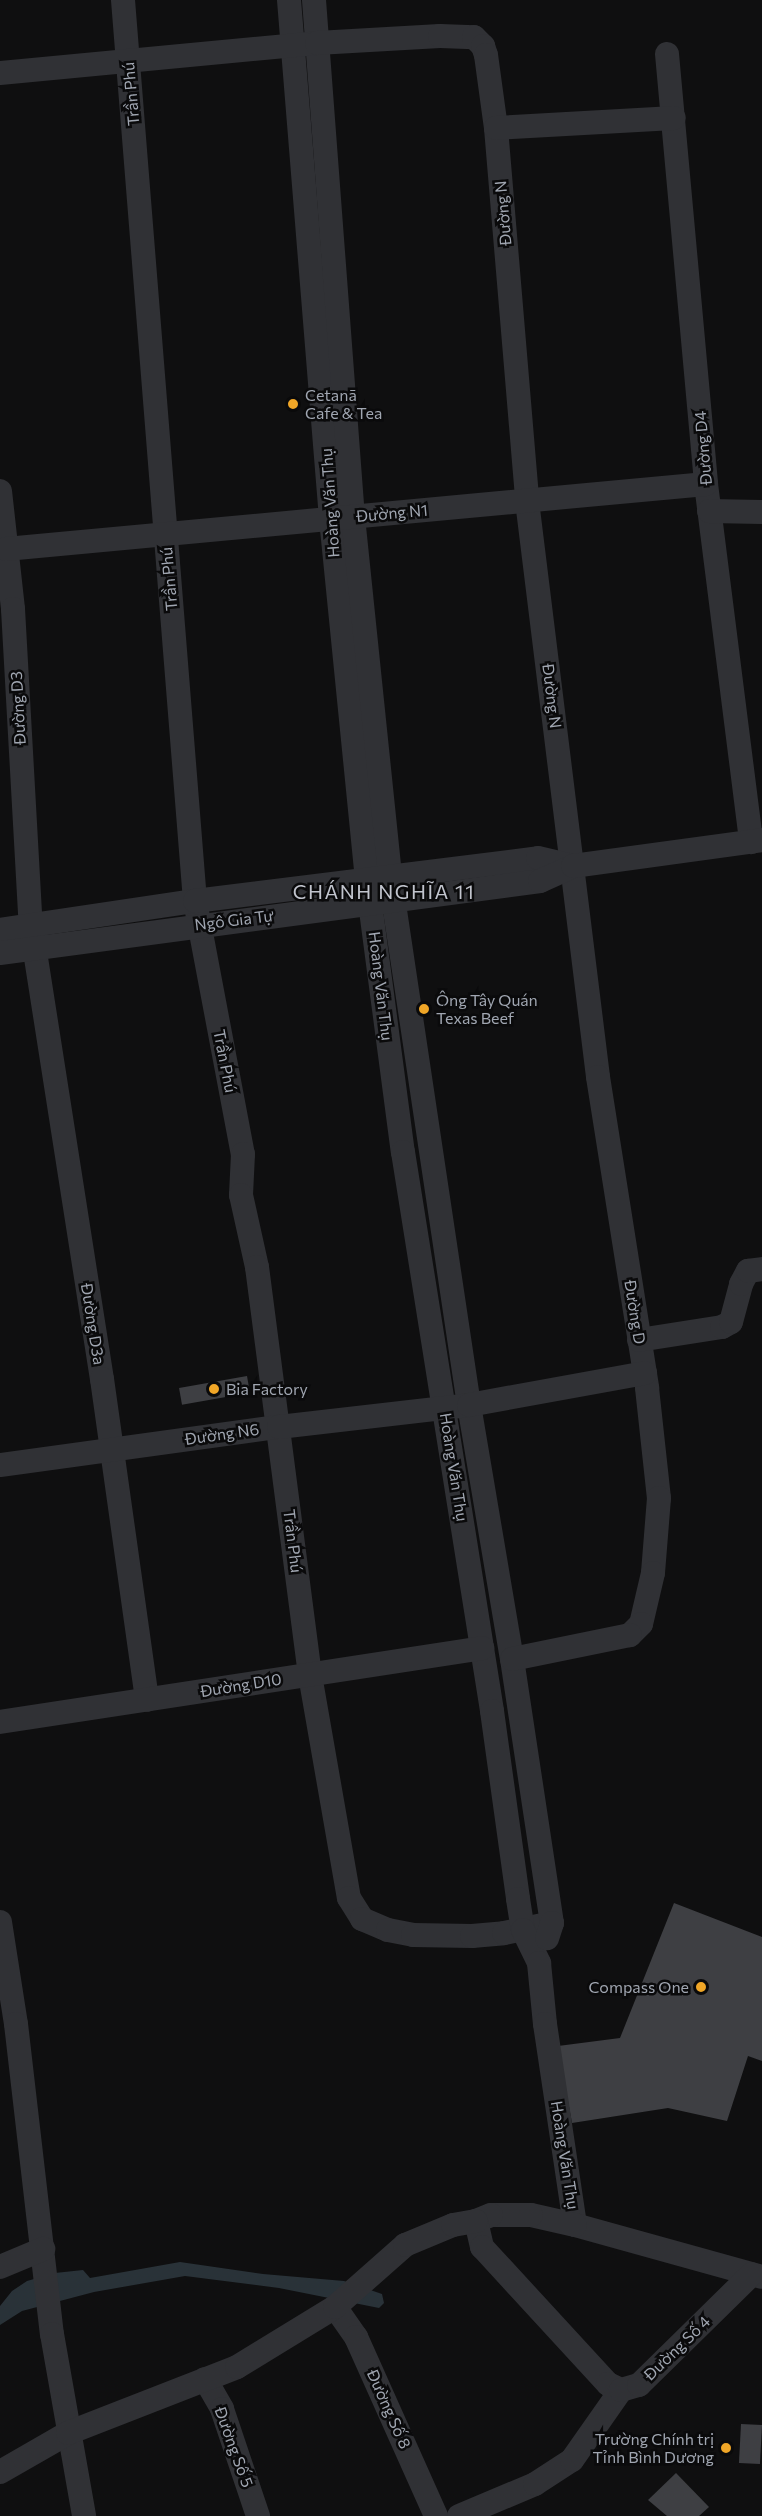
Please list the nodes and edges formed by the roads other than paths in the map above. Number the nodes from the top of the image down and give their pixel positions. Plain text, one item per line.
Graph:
1 (123, 0) edge
2 (289, 0) edge
3 (314, 0) edge
4 (317, 44) junction
5 (292, 46) junction
6 (667, 54) dead end
7 (128, 61) junction
8 (0, 73) edge
9 (674, 117) junction
10 (495, 128) junction
11 (323, 277) junction
12 (706, 484) junction
13 (0, 491) edge
14 (527, 501) junction
15 (709, 511) junction
16 (762, 512) edge
17 (342, 518) junction
18 (166, 534) junction
19 (6, 549) junction
20 (756, 841) edge
21 (573, 866) junction
22 (380, 890) junction
23 (197, 913) junction
24 (0, 930) edge
25 (33, 937) junction
26 (0, 953) edge
27 (412, 1033) junction
28 (388, 1036) junction
29 (429, 1148) junction
30 (403, 1152) junction
31 (447, 1260) junction
32 (421, 1266) junction
33 (762, 1269) edge
34 (639, 1340) junction
35 (645, 1373) junction
36 (469, 1405) junction
37 (445, 1407) junction
38 (279, 1426) junction
39 (111, 1450) junction
40 (0, 1465) edge
41 (493, 1554) junction
42 (468, 1558) junction
43 (482, 1648) junction
44 (512, 1659) junction
45 (310, 1675) junction
46 (147, 1700) junction
47 (519, 1707) junction
48 (492, 1711) junction
49 (0, 1722) edge
50 (0, 1922) edge
51 (552, 1923) junction
52 (523, 1930) junction
53 (539, 1963) junction
54 (8, 2026) edge
55 (476, 2221) junction
56 (576, 2225) junction
57 (44, 2258) junction
58 (0, 2267) edge
59 (757, 2276) edge
60 (334, 2307) junction
61 (206, 2379) junction
62 (621, 2390) junction
63 (68, 2433) junction
64 (0, 2472) edge
65 (84, 2516) edge
66 (258, 2516) edge
67 (436, 2516) edge
68 (459, 2516) edge

1 - 7 street, Trần Phú
2 - 5 street, Hoàng Văn Thụ
3 - 4 street, Hoàng Văn Thụ
4 - 5 street, Đường N
4 - 10 street, Đường N
4 - 11 street, Hoàng Văn Thụ
5 - 7 street, Đường N
5 - 11 street, Hoàng Văn Thụ
6 - 9 street, Đường D4
7 - 8 street, Đường N
7 - 18 street, Trần Phú
9 - 10 street
9 - 12 street, Đường D4
10 - 14 street, Đường N
11 - 17 street, Hoàng Văn Thụ
12 - 14 street, Đường N1
12 - 15 street, Đường D4
13 - 19 street, Đường D3
14 - 17 street, Đường N1
14 - 21 street, Đường N
15 - 16 street
15 - 20 street, Đường D4
17 - 18 street, Đường N1
17 - 22 street, Hoàng Văn Thụ
18 - 19 street, Đường N1
18 - 23 street, Trần Phú
19 - 25 street, Đường D3
20 - 21 street, Ngô Gia Tự
21 - 22 street, Ngô Gia Tự
21 - 34 street, Đường D
22 - 23 street, Ngô Gia Tự
22 - 27 street, Hoàng Văn Thụ
22 - 28 street, Hoàng Văn Thụ
23 - 25 street, Ngô Gia Tự
23 - 38 street, Trần Phú
24 - 25 street, Ngô Gia Tự
25 - 26 street, Ngô Gia Tự
25 - 39 street, Đường D3a
27 - 28 street
27 - 29 street, Hoàng Văn Thụ
28 - 30 street, Hoàng Văn Thụ
29 - 30 street
29 - 31 street, Hoàng Văn Thụ
30 - 32 street, Hoàng Văn Thụ
31 - 32 street
31 - 36 street, Hoàng Văn Thụ
32 - 37 street, Hoàng Văn Thụ
33 - 34 street
34 - 35 street, Đường D
35 - 36 street, Đường N6
35 - 44 street, Đường D
36 - 37 street, Đường N6
36 - 41 street, Hoàng Văn Thụ
37 - 38 street, Đường N6
37 - 42 street, Hoàng Văn Thụ
38 - 39 street, Đường N6
38 - 45 street, Trần Phú
39 - 40 street, Đường N6
39 - 46 street, Đường D3a
41 - 42 street
41 - 44 street, Hoàng Văn Thụ
42 - 43 street, Hoàng Văn Thụ
43 - 45 street, Đường D10
43 - 48 street, Hoàng Văn Thụ
44 - 47 street, Hoàng Văn Thụ
45 - 46 street, Đường D10
45 - 52 street, Trần Phú
46 - 49 street, Đường D10
47 - 48 street
47 - 51 street, Hoàng Văn Thụ
48 - 52 street, Hoàng Văn Thụ
50 - 54 street
51 - 52 street, Trần Phú
51 - 53 street, Hoàng Văn Thụ
52 - 53 street, Hoàng Văn Thụ
53 - 56 street, Hoàng Văn Thụ
54 - 57 street
55 - 56 street
55 - 60 street
55 - 62 street
56 - 59 street, Hoàng Văn Thụ
57 - 58 street
57 - 63 street
59 - 62 street, Đường Số 4
60 - 61 street
60 - 67 street, Đường Số 8
61 - 63 street
61 - 66 street, Đường Số 5
62 - 68 street, Đường Số 4
63 - 64 street
63 - 65 street

